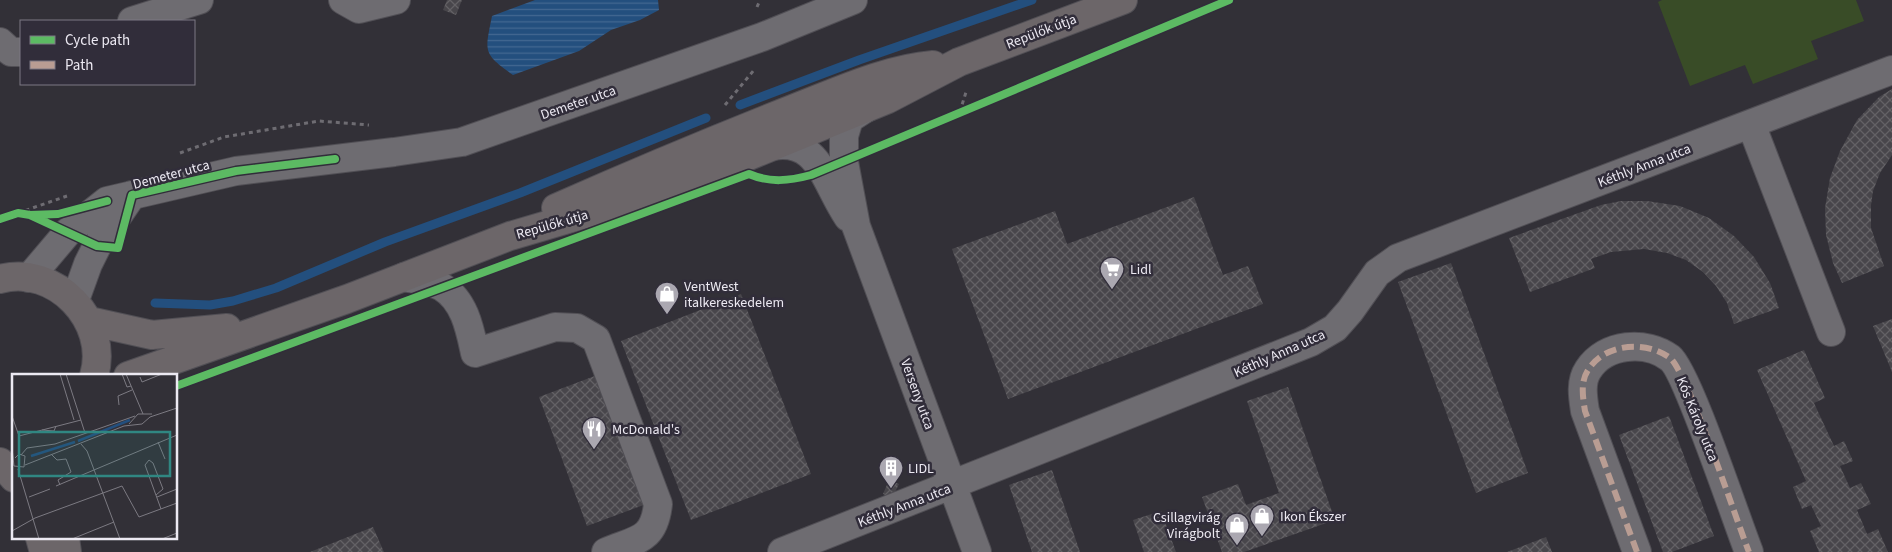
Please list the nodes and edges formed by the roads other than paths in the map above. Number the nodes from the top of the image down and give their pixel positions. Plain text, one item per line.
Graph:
1 (199, 0) edge
2 (343, 0) edge
3 (396, 0) edge
4 (1123, 0) edge
5 (837, 3) edge
6 (135, 20) edge
7 (0, 42) edge
8 (20, 52) edge
9 (1892, 70) edge
10 (964, 74) junction
11 (870, 106) junction
12 (1751, 124) junction
13 (761, 149) junction
14 (132, 195) junction
15 (510, 236) junction
16 (859, 236) junction
17 (404, 276) junction
18 (9, 277) edge
19 (82, 311) junction
20 (290, 319) junction
21 (1831, 332) dead end
22 (94, 374) edge
23 (134, 374) edge
24 (0, 462) edge
25 (12, 476) edge
26 (952, 486) junction
27 (606, 552) edge
28 (782, 552) edge
29 (977, 552) edge
30 (1637, 552) edge
31 (1749, 552) edge

1 - 6 street
2 - 3 street
4 - 10 main road, Repülők útja
5 - 14 street, Demeter utca
7 - 8 street
9 - 12 street, Kéthly Anna utca
10 - 11 main road, Repülők útja
10 - 15 main road, Repülők útja
11 - 13 main road, Repülők útja
11 - 16 street, Verseny utca
12 - 21 street
12 - 26 street, Kéthly Anna utca
13 - 15 main road, Repülők útja
13 - 16 street, Verseny utca
14 - 18 street, Demeter utca
14 - 19 street, Demeter utca
15 - 17 main road
16 - 26 street, Verseny utca
17 - 20 main road
17 - 27 street
18 - 19 main road
19 - 20 main road
19 - 22 main road
20 - 23 main road
24 - 25 main road
26 - 28 street, Kéthly Anna utca
26 - 29 street, Verseny utca
30 - 31 street, Kós Károly utca

